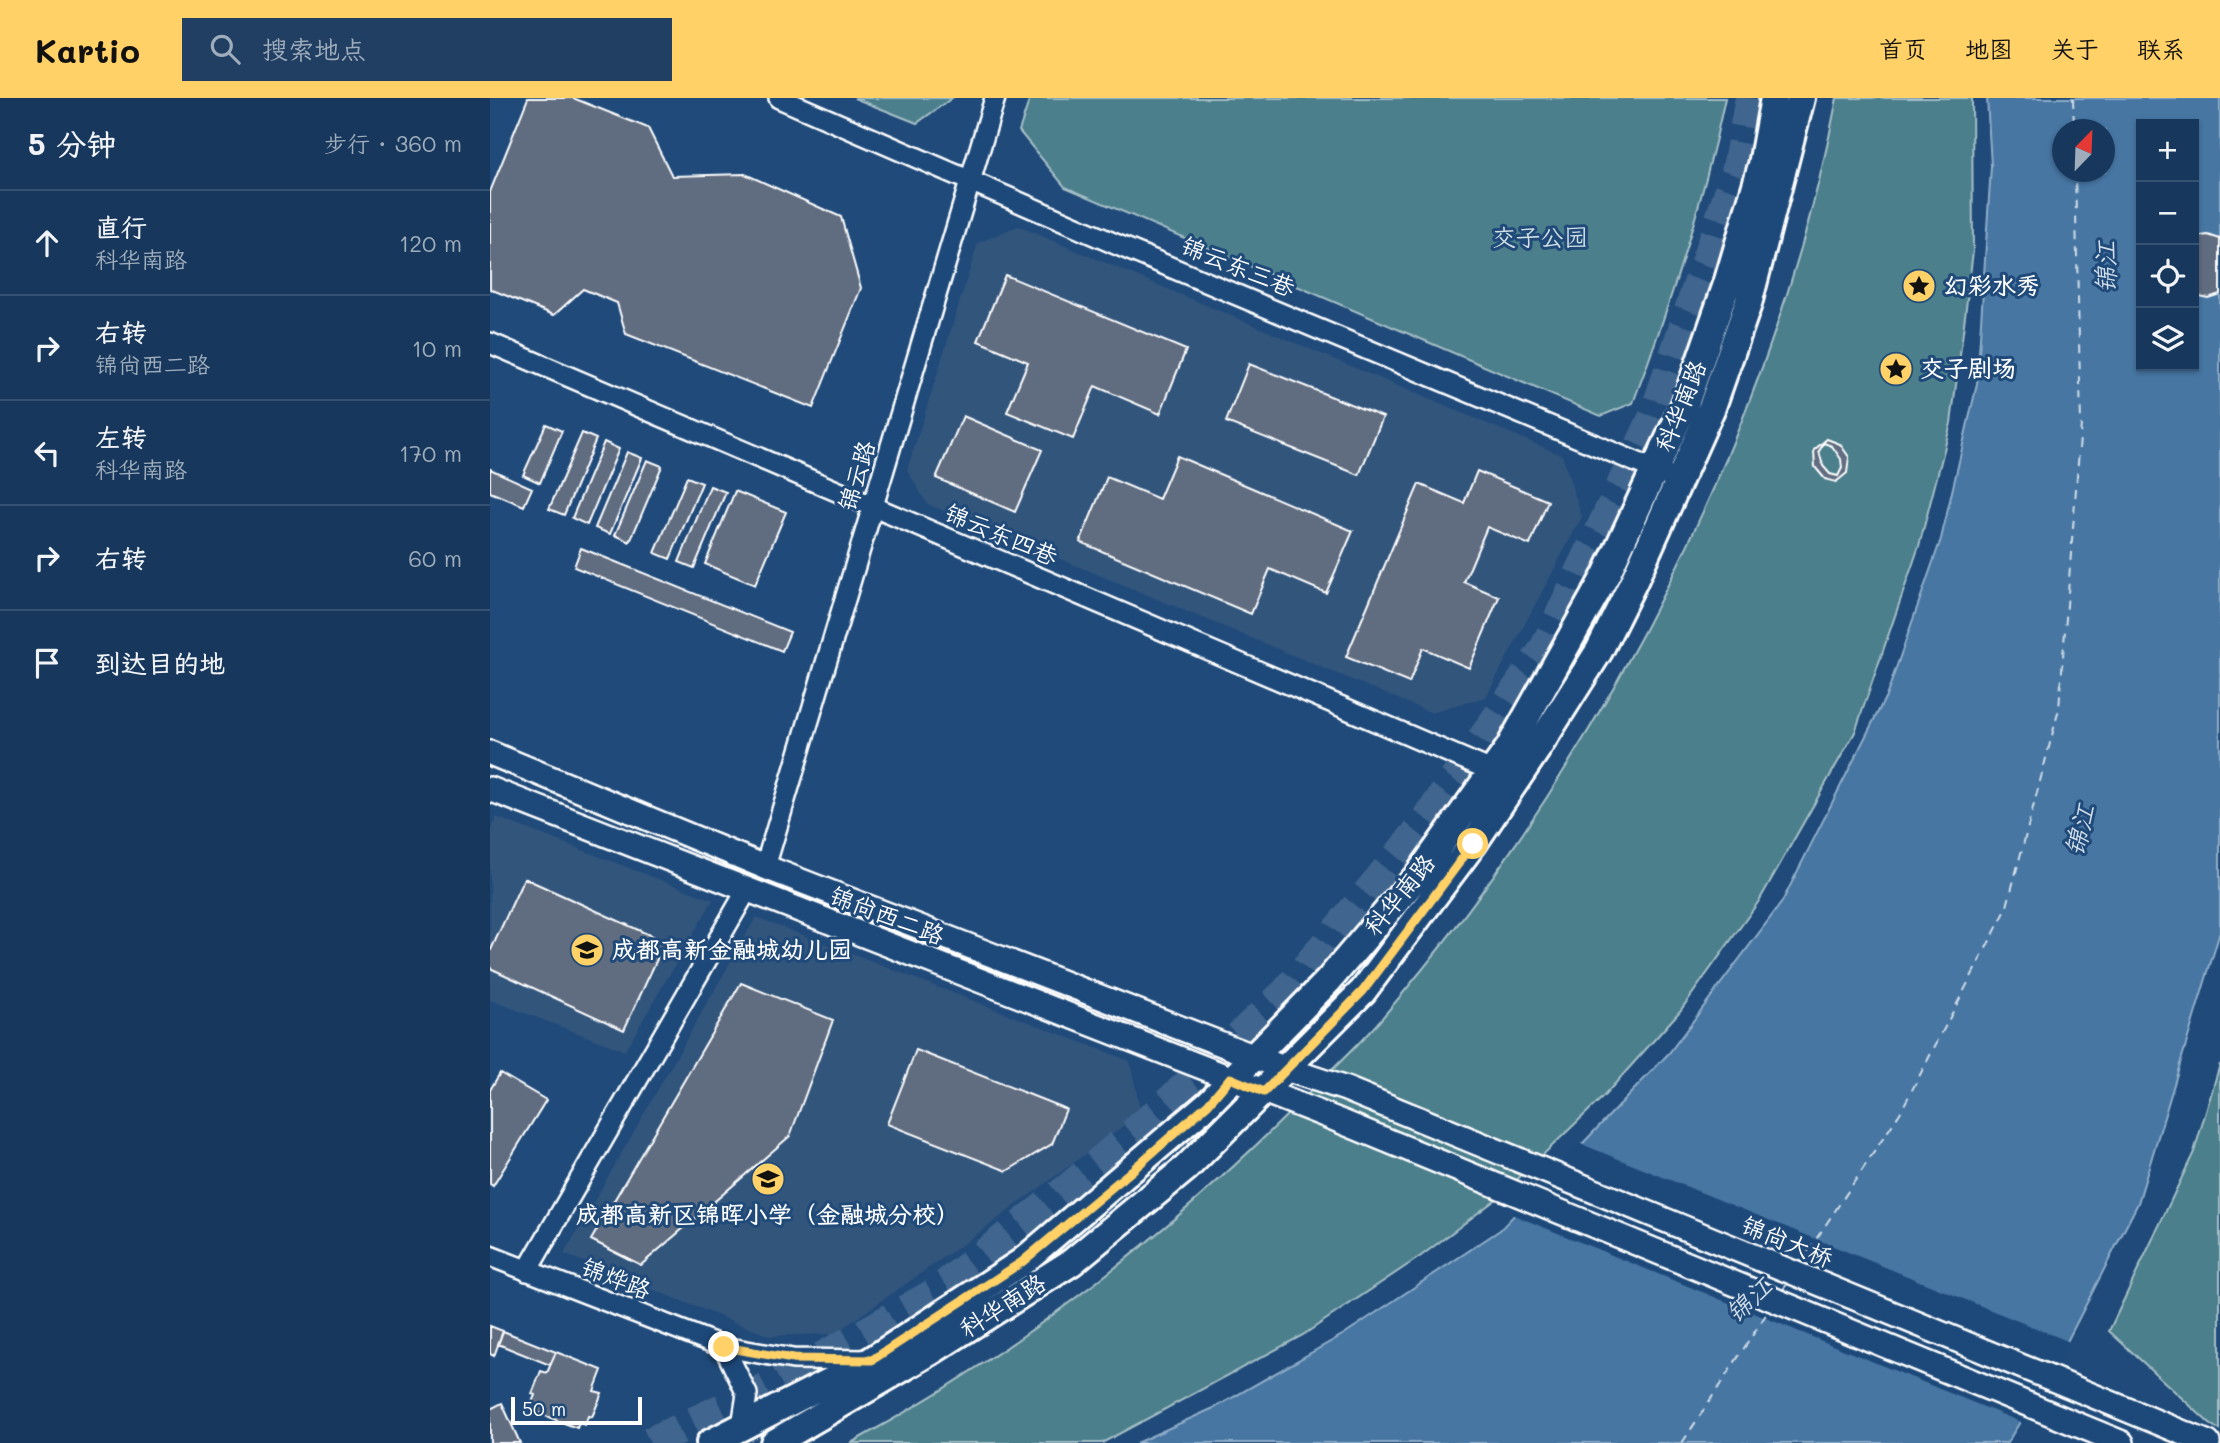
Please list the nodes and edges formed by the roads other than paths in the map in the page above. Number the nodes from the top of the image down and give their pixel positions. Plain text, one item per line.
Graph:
1 (779, 98) edge
2 (995, 98) edge
3 (1774, 98) edge
4 (1801, 98) edge
5 (971, 180) junction
6 (490, 343) edge
7 (1655, 469) junction
8 (1679, 480) junction
9 (873, 507) junction
10 (490, 753) edge
11 (1492, 771) junction
12 (490, 789) edge
13 (765, 867) junction
14 (747, 890) junction
15 (1254, 1055) junction
16 (1286, 1069) junction
17 (1230, 1078) junction
18 (1264, 1092) junction
19 (490, 1256) edge
20 (527, 1270) junction
21 (724, 1347) junction
22 (872, 1360) junction
23 (742, 1426) junction
24 (710, 1443) edge
25 (774, 1443) edge
26 (2122, 1443) edge
27 (2208, 1443) edge

1 - 5 street, 锦云东三巷
2 - 5 street, 锦云路
3 - 7 main road, 科华南路
4 - 8 main road, 科华南路
5 - 7 street, 锦云东三巷
5 - 9 street, 锦云路
6 - 9 street, 锦云东四巷
7 - 8 street, 锦云东三巷
7 - 11 main road, 科华南路
8 - 16 main road, 科华南路
9 - 11 street, 锦云东四巷
9 - 13 street, 锦云路
10 - 13 street, 锦尚大桥
11 - 15 main road, 科华南路
12 - 14 street, 锦尚西二路
13 - 15 street, 锦尚大桥
14 - 17 street, 锦尚西二路
14 - 20 street
15 - 16 street, 锦尚大桥
15 - 17 main road, 科华南路
16 - 18 main road, 科华南路
16 - 27 street, 锦尚大桥
17 - 18 street, 锦尚西二路
17 - 22 main road, 科华南路
18 - 25 main road, 科华南路
18 - 26 street, 锦尚西二路
19 - 20 street, 锦烨路
20 - 21 street, 锦烨路
21 - 22 street, 锦烨路
21 - 23 street
22 - 23 main road, 科华南路
23 - 24 main road, 科华南路

